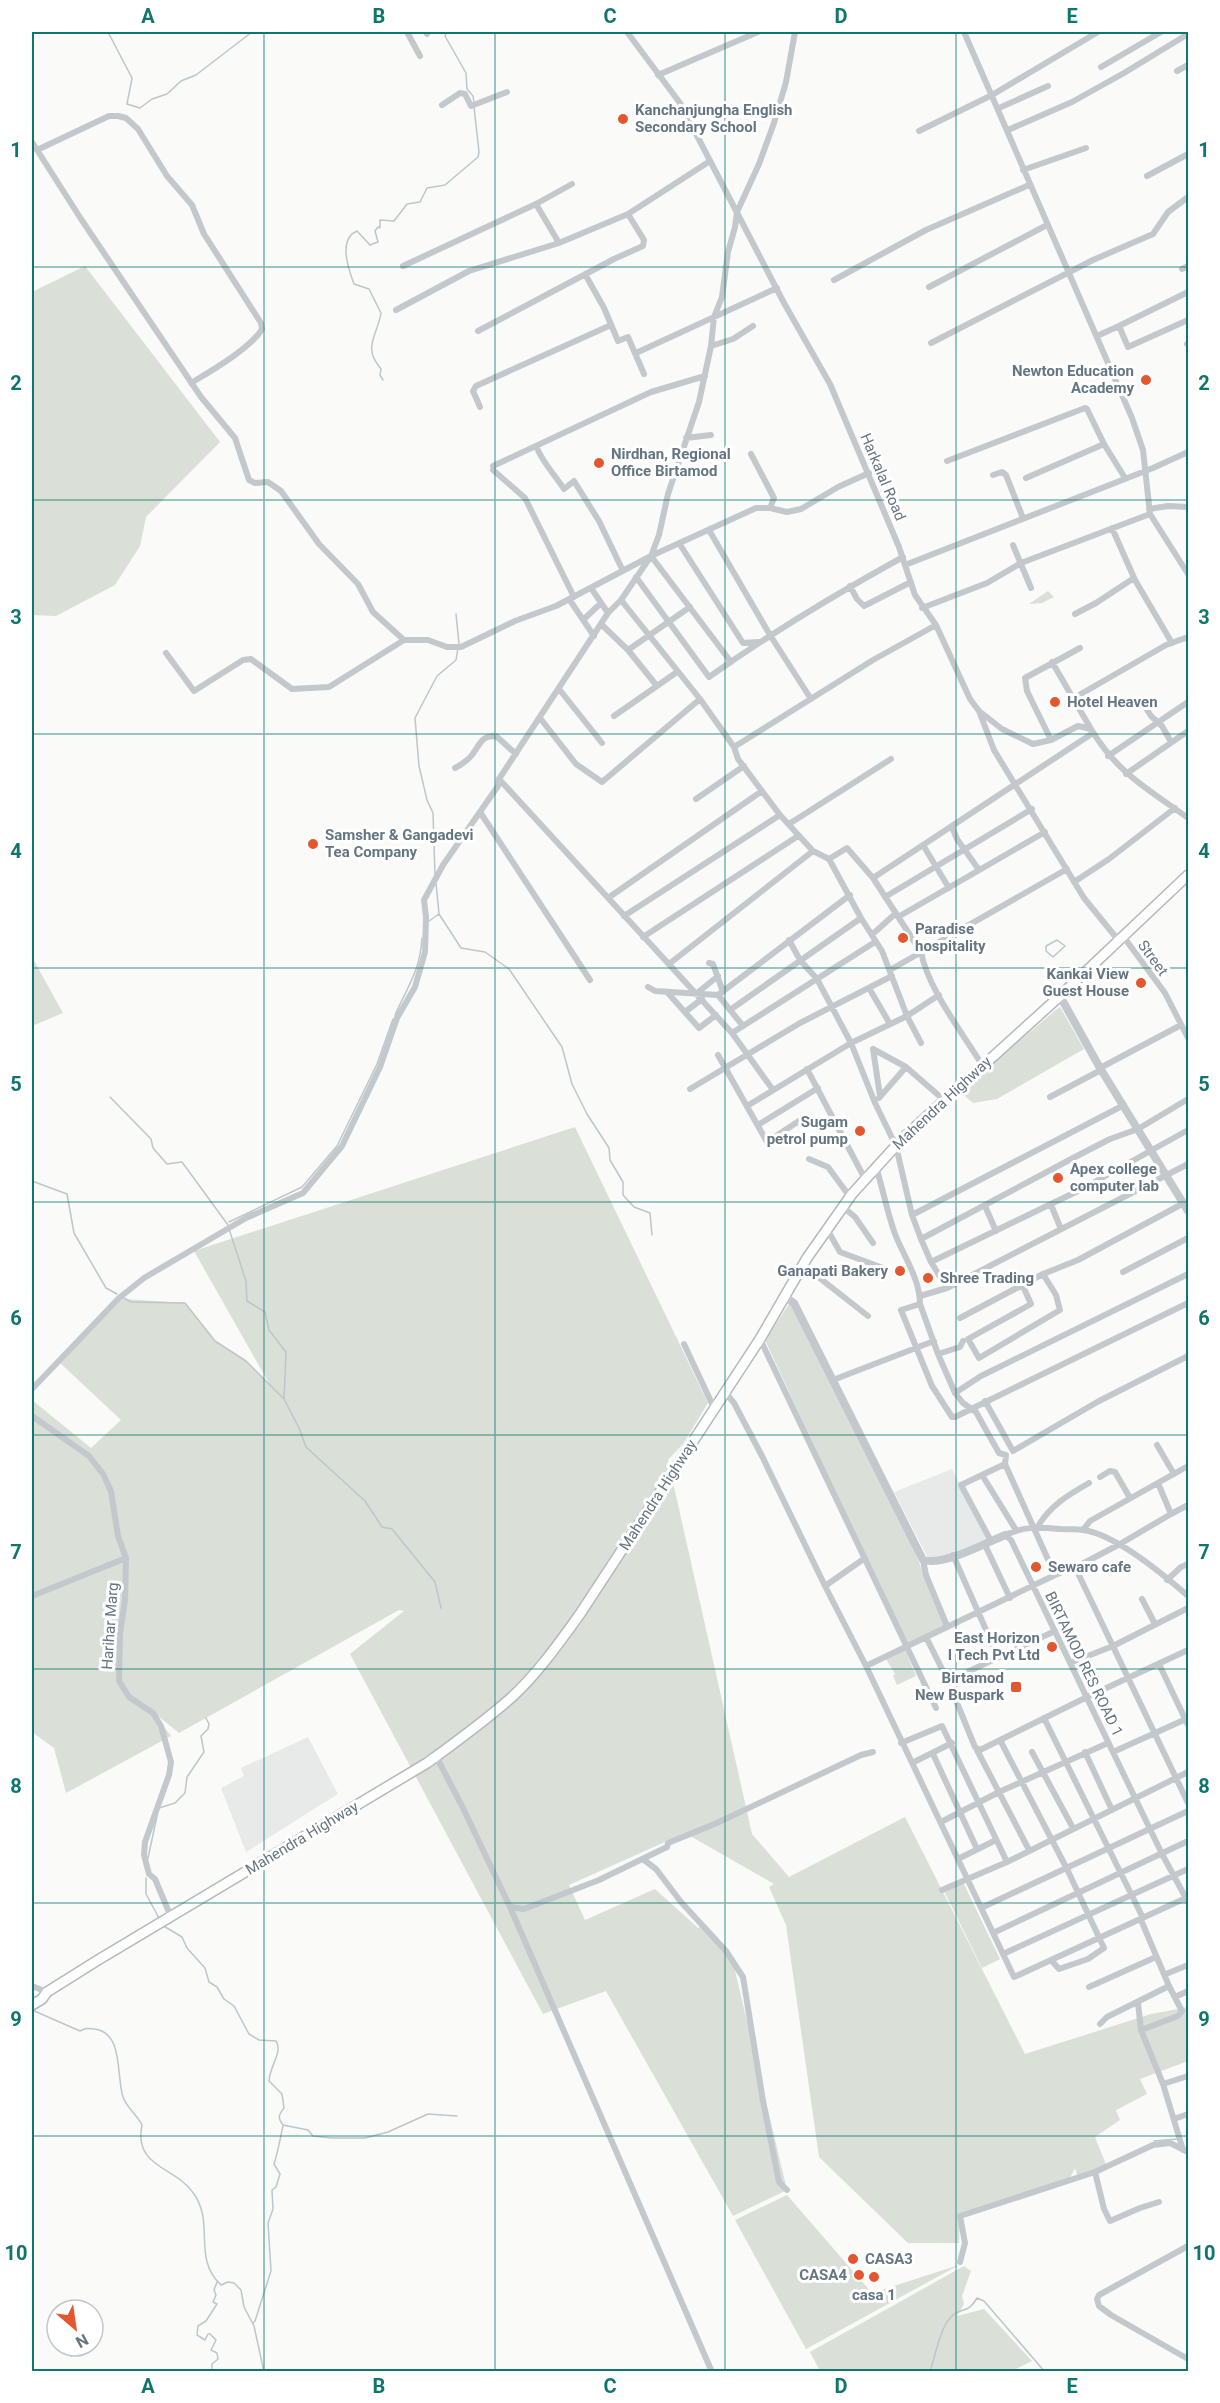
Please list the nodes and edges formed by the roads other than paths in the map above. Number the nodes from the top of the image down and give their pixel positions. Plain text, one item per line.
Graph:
1 (407, 32) edge
2 (627, 32) edge
3 (758, 32) edge
4 (795, 32) edge
5 (964, 32) edge
6 (1098, 32) edge
7 (1161, 32) edge
8 (1188, 34) edge
9 (420, 56) dead end
10 (1188, 65) edge
11 (1101, 67) dead end
12 (1177, 71) dead end
13 (658, 75) junction
14 (1048, 86) dead end
15 (507, 92) dead end
16 (992, 96) junction
17 (442, 105) dead end
18 (999, 108) junction
19 (1008, 130) junction
20 (919, 131) dead end
21 (32, 142) edge
22 (1086, 148) dead end
23 (37, 150) junction
24 (1188, 154) edge
25 (710, 161) junction
26 (1023, 170) junction
27 (1147, 176) dead end
28 (572, 184) dead end
29 (1029, 185) junction
30 (1188, 197) edge
31 (536, 204) junction
32 (737, 212) junction
33 (628, 214) junction
34 (1047, 225) junction
35 (559, 243) junction
36 (403, 266) dead end
37 (1070, 272) junction
38 (585, 274) junction
39 (834, 280) dead end
40 (929, 287) dead end
41 (777, 288) junction
42 (1188, 292) edge
43 (396, 310) dead end
44 (714, 317) junction
45 (1188, 320) edge
46 (611, 325) junction
47 (753, 326) dead end
48 (1119, 326) junction
49 (478, 331) dead end
50 (1097, 336) junction
51 (931, 343) dead end
52 (711, 346) junction
53 (636, 353) junction
54 (644, 374) dead end
55 (705, 376) junction
56 (191, 383) junction
57 (480, 407) dead end
58 (711, 435) dead end
59 (686, 438) junction
60 (1104, 444) junction
61 (537, 448) dead end
62 (1188, 452) edge
63 (751, 454) dead end
64 (947, 460) dead end
65 (1146, 470) junction
66 (869, 472) junction
67 (993, 475) dead end
68 (1026, 478) dead end
69 (1125, 478) junction
70 (1188, 507) edge
71 (770, 508) junction
72 (1149, 512) junction
73 (1023, 518) junction
74 (1112, 528) junction
75 (709, 530) junction
76 (680, 543) junction
77 (1013, 545) dead end
78 (651, 556) junction
79 (903, 557) junction
80 (1021, 563) junction
81 (905, 565) junction
82 (622, 571) junction
83 (1188, 574) edge
84 (636, 577) junction
85 (1134, 578) junction
86 (911, 582) junction
87 (850, 586) junction
88 (591, 588) junction
89 (1031, 588) dead end
90 (571, 598) junction
91 (621, 600) junction
92 (601, 603) junction
93 (690, 607) junction
94 (922, 608) junction
95 (608, 613) junction
96 (1075, 614) dead end
97 (583, 620) junction
98 (669, 622) junction
99 (602, 625) junction
100 (936, 625) junction
101 (770, 635) junction
102 (594, 636) junction
103 (649, 636) junction
104 (1188, 637) edge
105 (404, 640) junction
106 (759, 642) junction
107 (1172, 643) junction
108 (1080, 648) dead end
109 (628, 650) junction
110 (166, 653) dead end
111 (731, 662) junction
112 (1052, 662) junction
113 (677, 672) junction
114 (657, 686) junction
115 (559, 689) junction
116 (1074, 698) junction
117 (700, 699) junction
118 (811, 699) junction
119 (1188, 702) edge
120 (1146, 708) dead end
121 (979, 711) junction
122 (614, 716) dead end
123 (540, 718) junction
124 (1158, 722) junction
125 (1092, 731) junction
126 (1188, 731) edge
127 (1051, 740) junction
128 (1171, 742) junction
129 (602, 743) dead end
130 (734, 747) junction
131 (516, 754) junction
132 (1108, 756) junction
133 (891, 759) dead end
134 (744, 766) junction
135 (455, 768) dead end
136 (1126, 774) junction
137 (499, 779) junction
138 (1016, 786) junction
139 (762, 791) junction
140 (696, 799) dead end
141 (1175, 808) junction
142 (1032, 809) junction
143 (480, 812) junction
144 (780, 815) junction
145 (1188, 818) edge
146 (789, 824) junction
147 (952, 827) junction
148 (1045, 831) junction
149 (798, 836) junction
150 (922, 845) junction
151 (965, 849) junction
152 (813, 851) junction
153 (829, 858) junction
154 (936, 866) junction
155 (1067, 869) junction
156 (978, 870) junction
157 (1188, 875) edge
158 (873, 878) junction
159 (1074, 882) junction
160 (949, 888) junction
161 (850, 895) junction
162 (885, 897) junction
163 (608, 898) junction
164 (897, 915) junction
165 (624, 916) junction
166 (861, 918) junction
167 (875, 932) dead end
168 (643, 937) junction
169 (1121, 939) junction
170 (789, 940) junction
171 (875, 942) junction
172 (921, 952) junction
173 (800, 960) junction
174 (709, 963) dead end
175 (669, 964) junction
176 (891, 973) junction
177 (718, 976) junction
178 (817, 979) junction
179 (590, 980) dead end
180 (648, 987) dead end
181 (869, 988) junction
182 (667, 992) junction
183 (721, 993) junction
184 (696, 994) junction
185 (939, 995) junction
186 (1060, 996) junction
187 (702, 999) junction
188 (832, 1008) junction
189 (730, 1010) junction
190 (685, 1012) junction
191 (716, 1015) junction
192 (907, 1016) junction
193 (890, 1024) junction
194 (1181, 1025) junction
195 (743, 1026) junction
196 (732, 1033) junction
197 (1188, 1038) edge
198 (851, 1043) junction
199 (921, 1043) dead end
200 (747, 1054) junction
201 (717, 1055) dead end
202 (982, 1065) junction
203 (906, 1067) junction
204 (725, 1068) junction
205 (807, 1069) junction
206 (1101, 1069) junction
207 (818, 1088) junction
208 (690, 1089) dead end
209 (773, 1090) junction
210 (880, 1096) junction
211 (1050, 1097) dead end
212 (1188, 1099) edge
213 (944, 1100) junction
214 (875, 1103) junction
215 (1124, 1105) junction
216 (747, 1106) junction
217 (802, 1119) dead end
218 (758, 1125) junction
219 (1138, 1129) junction
220 (1188, 1130) edge
221 (896, 1146) junction
222 (1152, 1151) junction
223 (809, 1159) dead end
224 (1188, 1164) edge
225 (876, 1167) junction
226 (1167, 1176) junction
227 (865, 1179) junction
228 (850, 1197) junction
229 (1184, 1203) junction
230 (1051, 1205) junction
231 (984, 1206) junction
232 (843, 1207) junction
233 (1188, 1211) edge
234 (912, 1215) junction
235 (827, 1229) junction
236 (1061, 1229) junction
237 (996, 1231) junction
238 (1188, 1238) edge
239 (921, 1239) junction
240 (873, 1243) dead end
241 (931, 1262) junction
242 (803, 1264) junction
243 (883, 1268) dead end
244 (1123, 1272) dead end
245 (1043, 1274) junction
246 (1188, 1274) edge
247 (1022, 1284) junction
248 (947, 1288) junction
249 (920, 1296) junction
250 (785, 1298) junction
251 (1188, 1303) edge
252 (920, 1304) junction
253 (868, 1316) dead end
254 (960, 1318) dead end
255 (760, 1339) junction
256 (934, 1341) junction
257 (963, 1341) dead end
258 (684, 1344) dead end
259 (915, 1347) junction
260 (938, 1354) junction
261 (1188, 1356) edge
262 (833, 1380) junction
263 (32, 1389) edge
264 (724, 1391) junction
265 (955, 1393) junction
266 (985, 1401) junction
267 (714, 1408) junction
268 (970, 1408) junction
269 (32, 1416) edge
270 (1157, 1444) dead end
271 (1005, 1464) junction
272 (1188, 1466) edge
273 (1174, 1474) junction
274 (982, 1475) junction
275 (1100, 1477) dead end
276 (1089, 1483) dead end
277 (1158, 1483) junction
278 (1130, 1498) junction
279 (1188, 1505) edge
280 (1171, 1514) junction
281 (1036, 1526) junction
282 (1016, 1530) junction
283 (1083, 1530) junction
284 (1005, 1535) junction
285 (988, 1543) junction
286 (1120, 1544) junction
287 (953, 1555) junction
288 (126, 1558) junction
289 (865, 1558) junction
290 (923, 1560) junction
291 (1188, 1564) edge
292 (1075, 1567) junction
293 (1055, 1575) junction
294 (1167, 1580) junction
295 (825, 1586) junction
296 (1034, 1586) junction
297 (32, 1596) edge
298 (1188, 1596) edge
299 (1010, 1598) junction
300 (1142, 1599) dead end
301 (1188, 1608) edge
302 (977, 1613) junction
303 (1155, 1624) junction
304 (947, 1626) junction
305 (1055, 1632) junction
306 (926, 1637) junction
307 (904, 1646) junction
308 (1113, 1646) junction
309 (1188, 1650) edge
310 (998, 1657) junction
311 (1070, 1663) junction
312 (1160, 1664) junction
313 (866, 1666) junction
314 (1130, 1678) junction
315 (948, 1681) junction
316 (1087, 1697) junction
317 (936, 1708) dead end
318 (1044, 1718) junction
319 (1187, 1722) edge
320 (1153, 1733) junction
321 (1000, 1740) junction
322 (901, 1743) junction
323 (952, 1743) junction
324 (1108, 1743) junction
325 (977, 1749) junction
326 (873, 1752) dead end
327 (1032, 1752) dead end
328 (1085, 1752) junction
329 (1113, 1752) junction
330 (933, 1754) junction
331 (436, 1756) junction
332 (1066, 1762) junction
333 (912, 1763) junction
334 (1188, 1772) edge
335 (1043, 1773) junction
336 (1175, 1778) junction
337 (1020, 1782) junction
338 (999, 1792) junction
339 (1136, 1799) junction
340 (980, 1802) junction
341 (1188, 1803) edge
342 (1112, 1810) junction
343 (1188, 1811) edge
344 (960, 1812) junction
345 (1094, 1819) junction
346 (941, 1822) junction
347 (1073, 1828) junction
348 (1150, 1828) junction
349 (1051, 1839) junction
350 (996, 1840) junction
351 (1188, 1841) edge
352 (1109, 1848) junction
353 (977, 1849) junction
354 (1029, 1850) junction
355 (1162, 1854) junction
356 (958, 1859) junction
357 (644, 1860) junction
358 (1007, 1862) junction
359 (1067, 1869) junction
360 (1188, 1869) edge
361 (1121, 1873) junction
362 (1173, 1876) junction
363 (967, 1878) junction
364 (942, 1890) dead end
365 (1077, 1894) junction
366 (1132, 1896) junction
367 (1188, 1899) edge
368 (510, 1907) junction
369 (981, 1908) junction
370 (1088, 1915) junction
371 (171, 1917) junction
372 (1142, 1919) junction
373 (993, 1933) junction
374 (1099, 1939) junction
375 (1003, 1954) junction
376 (1156, 1957) junction
377 (1051, 1960) junction
378 (1188, 1965) edge
379 (1166, 1974) junction
380 (32, 1986) edge
381 (1169, 1986) junction
382 (1089, 1987) dead end
383 (1188, 1991) edge
384 (44, 1995) junction
385 (1175, 1996) junction
386 (1138, 2003) junction
387 (32, 2005) edge
388 (1100, 2024) dead end
389 (1141, 2030) junction
390 (1188, 2076) edge
391 (1163, 2084) junction
392 (1188, 2114) edge
393 (1174, 2119) junction
394 (1187, 2151) edge
395 (1095, 2172) junction
396 (787, 2190) dead end
397 (1159, 2202) dead end
398 (1188, 2246) edge
399 (960, 2262) dead end
400 (1188, 2359) edge
401 (711, 2372) edge

1 - 9 street
2 - 13 street, Harkalal Road
3 - 13 street
4 - 32 street
5 - 16 street
6 - 16 street
7 - 11 street
8 - 19 street
10 - 12 street
13 - 25 street, Harkalal Road
14 - 18 street
15 - 17 street
16 - 18 street
16 - 20 street
18 - 19 street
19 - 26 street
21 - 23 street
22 - 26 street
23 - 56 street
23 - 56 street
24 - 27 street
25 - 32 street, Harkalal Road
25 - 33 street
26 - 29 street
28 - 31 street
29 - 34 street
29 - 39 street
30 - 37 street
31 - 35 street
31 - 36 street
32 - 41 street, Harkalal Road
32 - 44 street
33 - 35 street
33 - 38 street
34 - 37 street
34 - 40 street
35 - 43 street
37 - 50 street
37 - 51 street
38 - 46 street
38 - 49 street
41 - 44 street
41 - 66 street, Harkalal Road
42 - 48 street
44 - 52 street
44 - 53 street
45 - 48 street
46 - 53 street
46 - 57 street
47 - 52 street
48 - 50 street
50 - 65 street
52 - 55 street
53 - 54 street
55 - 59 street
55 - 90 street
56 - 105 street
58 - 59 street
59 - 78 street
60 - 64 street
60 - 68 street
60 - 69 street
61 - 82 street
62 - 65 street
63 - 71 street
65 - 69 street
65 - 72 street
66 - 71 street
66 - 79 street, Harkalal Road
67 - 73 street
69 - 73 street
70 - 72 street
71 - 75 street
72 - 74 street
72 - 83 street
73 - 81 street
74 - 80 street
74 - 85 street
75 - 76 street
75 - 101 street
76 - 78 street
76 - 106 street
77 - 80 street
78 - 82 street
78 - 84 street
78 - 93 street
79 - 81 street, Harkalal Road
79 - 87 street
80 - 89 street
80 - 94 street
81 - 86 street, Harkalal Road
82 - 88 street
84 - 91 street
84 - 98 street
85 - 96 street
85 - 107 street
86 - 87 street
86 - 94 street, Harkalal Road
87 - 101 street
88 - 90 street
88 - 92 street
90 - 97 street
90 - 105 street
91 - 95 street
91 - 103 street
92 - 95 street
92 - 97 street
93 - 98 street
93 - 111 street
94 - 100 street, Harkalal Road
95 - 99 street
97 - 102 street
98 - 103 street
98 - 111 street
99 - 102 street
99 - 109 street
100 - 118 street
100 - 121 street, Harkalal Road
101 - 106 street
101 - 118 street
102 - 115 street
103 - 109 street
103 - 113 street
104 - 107 street
105 - 110 street
106 - 111 street
107 - 116 street
108 - 112 street
109 - 114 street
112 - 116 street
112 - 127 street
113 - 114 street
113 - 117 street
114 - 122 street
115 - 123 street
115 - 129 street
116 - 125 street
117 - 123 street
117 - 130 street
118 - 130 street
119 - 124 street
120 - 124 street
121 - 127 street, Harkalal Road
121 - 138 street, Street
123 - 131 street
124 - 128 street
124 - 132 street
125 - 127 street, Harkalal Road
125 - 132 street
125 - 138 street
126 - 128 street
128 - 136 street
130 - 134 street
131 - 135 street
131 - 137 street
132 - 136 street
133 - 146 street
134 - 139 street
134 - 140 street
136 - 141 street
137 - 143 street
137 - 163 street
138 - 142 street, Street
138 - 147 street
139 - 144 street
139 - 163 street
141 - 145 street
141 - 159 street
142 - 148 street, Street
142 - 151 street
143 - 179 street
143 - 263 street
144 - 146 street
144 - 165 street
146 - 149 street
147 - 150 street
147 - 151 street
148 - 155 street, Street
148 - 156 street
149 - 152 street
149 - 168 street
150 - 154 street
150 - 158 street
151 - 154 street
151 - 156 street
152 - 153 street
152 - 175 street
153 - 158 street
153 - 161 street
154 - 160 street
154 - 162 street
155 - 159 street, Street
155 - 172 street
156 - 160 street
157 - 169 highway, Mahendra Highway
158 - 162 street
159 - 169 street, Street
160 - 164 street
161 - 166 street
161 - 170 street
162 - 164 street
163 - 165 street
164 - 167 street
164 - 172 street
165 - 168 street
166 - 171 street
166 - 173 street
168 - 175 street
169 - 186 highway, Mahendra Highway
169 - 194 street, Street
170 - 173 street
170 - 183 street
171 - 176 street
171 - 178 street
172 - 176 street
172 - 185 street
173 - 178 street
173 - 189 street
174 - 177 street
175 - 184 street
176 - 181 street
176 - 192 street
177 - 183 street
177 - 184 street
178 - 188 street
178 - 195 street
180 - 182 street
181 - 188 street
181 - 193 street
182 - 184 street
182 - 190 street
183 - 184 street
183 - 189 street
184 - 187 street
185 - 192 street
185 - 202 street
186 - 202 highway, Mahendra Highway
186 - 206 street
187 - 190 street
187 - 191 street
188 - 198 street
188 - 200 street
189 - 195 street
190 - 191 street
191 - 196 street
192 - 193 street
192 - 199 street
193 - 198 street
194 - 197 street, Street
194 - 206 street
195 - 196 street
196 - 200 street
198 - 205 street
198 - 214 street
200 - 204 street
200 - 209 street
201 - 204 street
202 - 213 highway, Mahendra Highway
203 - 210 street
203 - 210 street
203 - 213 street
204 - 208 street
204 - 216 street
205 - 207 street
205 - 209 street
206 - 211 street
206 - 215 street
207 - 218 street
207 - 227 street
209 - 216 street
210 - 214 street
212 - 219 street
213 - 221 highway, Mahendra Highway
214 - 221 street
215 - 219 street
215 - 234 street
216 - 218 street
217 - 218 street
219 - 222 street
219 - 231 street
220 - 222 street
221 - 225 highway, Mahendra Highway
221 - 234 street
222 - 226 street
222 - 230 street
223 - 228 street
224 - 226 street
225 - 227 highway, Mahendra Highway
225 - 249 street
226 - 229 street
226 - 236 street
227 - 228 highway, Mahendra Highway
228 - 232 highway, Mahendra Highway
229 - 233 street
229 - 245 street
230 - 236 street
230 - 237 street
231 - 237 street
231 - 239 street
232 - 235 highway, Mahendra Highway
232 - 240 street
234 - 239 street
235 - 242 highway, Mahendra Highway
235 - 243 street
236 - 248 street
237 - 241 street
238 - 244 street
239 - 241 street
241 - 248 street
242 - 250 highway, Mahendra Highway
242 - 253 street
245 - 247 street
245 - 247 street
246 - 265 street
247 - 254 street
248 - 249 street
249 - 252 street
250 - 255 highway, Mahendra Highway
250 - 262 street
251 - 266 street
252 - 256 street
252 - 259 street
255 - 264 highway, Mahendra Highway
255 - 289 street
256 - 259 street
256 - 260 street
257 - 260 street
258 - 267 street
259 - 262 street
259 - 268 street
260 - 265 street
261 - 266 street
262 - 290 street
264 - 267 highway, Mahendra Highway
264 - 295 street
265 - 268 street
266 - 268 street
267 - 331 highway, Mahendra Highway
268 - 271 street
269 - 288 street, Harihar Marg
270 - 273 street
271 - 274 street
271 - 281 street
272 - 273 street
273 - 277 street
274 - 282 street
274 - 285 street
275 - 278 street
276 - 281 street
277 - 278 street
277 - 280 street
278 - 283 street
279 - 280 street
280 - 286 street
281 - 282 street
281 - 283 street
281 - 293 street
282 - 284 street
283 - 286 street
284 - 285 street
284 - 296 street, BIRTAMOD RES ROAD 1
285 - 287 street
285 - 299 street
286 - 292 street
286 - 294 street
287 - 290 street
287 - 302 street
288 - 297 street
288 - 371 street, Harihar Marg
289 - 295 street
289 - 307 street
290 - 304 street
291 - 294 street
292 - 293 street
292 - 308 street
293 - 296 street
294 - 298 street
295 - 313 street
296 - 299 street
296 - 305 street, BIRTAMOD RES ROAD 1
299 - 302 street
300 - 303 street
301 - 303 street
302 - 304 street
302 - 310 street
303 - 308 street
304 - 306 street
305 - 310 street
305 - 311 street, BIRTAMOD RES ROAD 1
306 - 307 street
306 - 315 street
307 - 313 street
307 - 317 street
308 - 311 street
308 - 314 street
309 - 312 street
310 - 315 street
311 - 316 street, BIRTAMOD RES ROAD 1
312 - 314 street
312 - 319 street
313 - 322 street
314 - 316 street
314 - 320 street
315 - 325 street
316 - 318 street
316 - 324 street, BIRTAMOD RES ROAD 1
318 - 321 street
318 - 332 street
319 - 320 street
320 - 329 street
320 - 336 street
321 - 325 street
321 - 337 street
322 - 323 street
322 - 333 street
323 - 330 street
323 - 340 street
324 - 328 street
324 - 329 street, BIRTAMOD RES ROAD 1
325 - 338 street
326 - 357 street
327 - 335 street
328 - 332 street
328 - 342 street
329 - 339 street, BIRTAMOD RES ROAD 1
330 - 333 street
330 - 344 street
331 - 368 street
331 - 371 highway, Mahendra Highway
332 - 335 street
332 - 345 street
333 - 346 street
334 - 336 street
335 - 337 street
335 - 347 street
336 - 339 street
336 - 341 street
337 - 338 street
337 - 349 street
338 - 340 street
338 - 354 street
339 - 342 street
339 - 348 street, BIRTAMOD RES ROAD 1
340 - 344 street
340 - 350 street
342 - 345 street
343 - 348 street
344 - 346 street
344 - 353 street
345 - 347 street
345 - 352 street
346 - 356 street
347 - 349 street
348 - 352 street
348 - 355 street, BIRTAMOD RES ROAD 1
349 - 354 street
349 - 359 street
350 - 353 street
350 - 358 street
351 - 355 street
352 - 359 street
352 - 361 street
353 - 356 street
354 - 358 street
355 - 361 street
355 - 362 street, BIRTAMOD RES ROAD 1
356 - 363 street
357 - 368 street
357 - 396 street
358 - 363 street
359 - 365 street
359 - 369 street
360 - 362 street
361 - 365 street
361 - 366 street
362 - 366 street
362 - 367 street, BIRTAMOD RES ROAD 1
363 - 364 street
363 - 369 street
365 - 370 street
365 - 373 street
366 - 370 street
366 - 372 street
367 - 372 street
368 - 401 street
369 - 373 street
370 - 374 street
370 - 375 street
371 - 384 highway, Mahendra Highway
372 - 374 street
372 - 376 street
373 - 375 street
374 - 377 street
374 - 377 street
375 - 377 street
376 - 379 street
376 - 382 street
378 - 379 street
379 - 381 street
380 - 384 street
381 - 385 street
381 - 386 street
383 - 385 street
384 - 387 highway, Mahendra Highway
385 - 389 street
386 - 388 street
386 - 389 street
389 - 391 street
390 - 391 street
391 - 393 street
392 - 393 street
393 - 394 street
394 - 395 street
395 - 397 street
395 - 399 street
398 - 400 street

